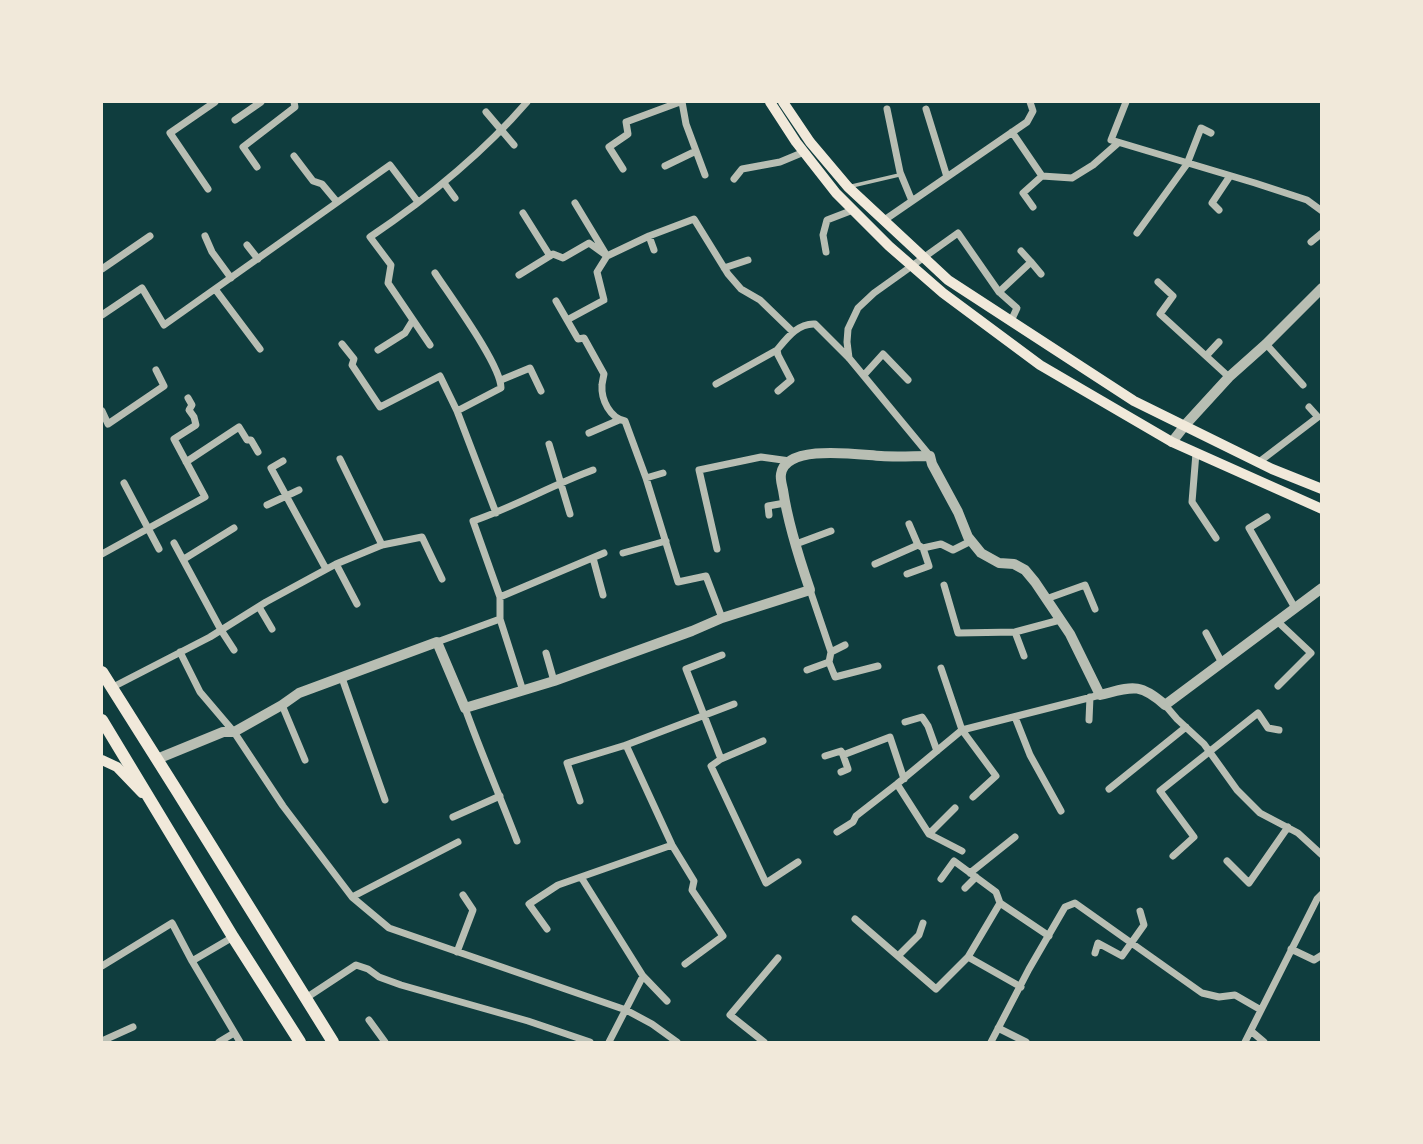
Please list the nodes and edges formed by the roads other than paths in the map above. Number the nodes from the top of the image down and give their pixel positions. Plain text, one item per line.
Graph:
1 (215, 102) edge
2 (261, 102) edge
3 (294, 102) edge
4 (527, 102) edge
5 (681, 102) edge
6 (769, 102) edge
7 (783, 102) edge
8 (1030, 102) edge
9 (1126, 102) edge
10 (887, 109) dead end
11 (926, 109) dead end
12 (486, 112) dead end
13 (235, 120) dead end
14 (502, 130) junction
15 (1012, 132) junction
16 (1211, 133) dead end
17 (1118, 143) junction
18 (514, 145) dead end
19 (696, 151) junction
20 (804, 152) junction
21 (294, 156) dead end
22 (1187, 164) junction
23 (665, 166) dead end
24 (257, 167) dead end
25 (624, 169) dead end
26 (705, 175) dead end
27 (901, 175) junction
28 (1042, 176) junction
29 (1230, 176) junction
30 (947, 177) junction
31 (734, 179) dead end
32 (444, 183) junction
33 (848, 187) junction
34 (208, 189) dead end
35 (455, 198) dead end
36 (912, 201) junction
37 (337, 202) junction
38 (418, 202) junction
39 (575, 203) dead end
40 (1033, 207) dead end
41 (853, 210) junction
42 (1219, 211) dead end
43 (1321, 211) edge
44 (523, 213) dead end
45 (883, 221) junction
46 (1138, 233) dead end
47 (1321, 233) edge
48 (150, 236) dead end
49 (205, 236) dead end
50 (649, 236) junction
51 (1311, 243) dead end
52 (247, 245) dead end
53 (654, 250) dead end
54 (825, 251) dead end
55 (1021, 251) dead end
56 (550, 256) junction
57 (607, 256) junction
58 (924, 258) junction
59 (258, 259) junction
60 (748, 260) dead end
61 (1031, 262) junction
62 (913, 265) junction
63 (724, 268) junction
64 (102, 269) edge
65 (435, 274) dead end
66 (1041, 274) dead end
67 (519, 275) dead end
68 (231, 278) junction
69 (1158, 282) dead end
70 (1321, 288) edge
71 (215, 289) junction
72 (999, 292) junction
73 (556, 301) dead end
74 (102, 315) edge
75 (413, 320) junction
76 (567, 320) junction
77 (1011, 321) junction
78 (793, 332) junction
79 (1004, 338) junction
80 (1219, 342) dead end
81 (342, 344) dead end
82 (1266, 344) junction
83 (430, 345) dead end
84 (260, 349) dead end
85 (377, 350) dead end
86 (777, 350) junction
87 (1206, 356) junction
88 (849, 358) junction
89 (156, 370) dead end
90 (864, 375) junction
91 (1229, 377) junction
92 (501, 380) junction
93 (908, 380) dead end
94 (716, 384) dead end
95 (1303, 385) dead end
96 (541, 391) dead end
97 (778, 391) dead end
98 (188, 398) dead end
99 (1309, 407) dead end
100 (102, 411) edge
101 (457, 411) junction
102 (619, 420) junction
103 (1186, 425) junction
104 (589, 433) dead end
105 (1172, 442) junction
106 (549, 444) dead end
107 (258, 452) dead end
108 (1196, 453) junction
109 (930, 456) junction
110 (340, 459) dead end
111 (283, 461) dead end
112 (790, 461) junction
113 (186, 462) junction
114 (1259, 462) junction
115 (593, 470) dead end
116 (663, 473) dead end
117 (646, 478) junction
118 (561, 482) junction
119 (124, 483) dead end
120 (1321, 489) edge
121 (299, 490) dead end
122 (287, 496) junction
123 (785, 503) junction
124 (267, 505) dead end
125 (1321, 509) edge
126 (496, 513) junction
127 (570, 514) dead end
128 (769, 515) dead end
129 (1267, 517) dead end
130 (909, 524) dead end
131 (148, 528) junction
132 (234, 528) dead end
133 (831, 531) dead end
134 (1216, 538) dead end
135 (666, 541) junction
136 (971, 541) junction
137 (174, 543) dead end
138 (796, 544) junction
139 (382, 545) junction
140 (921, 546) junction
141 (159, 549) dead end
142 (717, 549) dead end
143 (604, 553) dead end
144 (623, 553) dead end
145 (102, 554) edge
146 (593, 558) junction
147 (184, 559) junction
148 (336, 564) junction
149 (875, 564) dead end
150 (326, 569) junction
151 (907, 574) dead end
152 (442, 579) dead end
153 (944, 585) dead end
154 (1321, 588) edge
155 (810, 590) junction
156 (603, 595) dead end
157 (500, 597) junction
158 (1046, 599) junction
159 (357, 604) dead end
160 (260, 607) junction
161 (1294, 608) junction
162 (1095, 609) dead end
163 (722, 618) junction
164 (500, 619) junction
165 (1060, 620) junction
166 (1277, 621) junction
167 (272, 629) dead end
168 (220, 630) junction
169 (1015, 632) junction
170 (1206, 633) dead end
171 (437, 642) junction
172 (845, 645) dead end
173 (234, 650) dead end
174 (180, 652) junction
175 (831, 652) junction
176 (546, 653) dead end
177 (722, 655) dead end
178 (1024, 656) dead end
179 (829, 662) junction
180 (1222, 663) junction
181 (878, 666) dead end
182 (941, 668) dead end
183 (807, 670) dead end
184 (102, 672) edge
185 (342, 678) junction
186 (554, 681) junction
187 (1278, 686) dead end
188 (111, 688) junction
189 (523, 691) junction
190 (1095, 696) junction
191 (734, 704) dead end
192 (282, 705) junction
193 (1165, 705) junction
194 (465, 708) junction
195 (702, 715) junction
196 (1014, 717) junction
197 (102, 720) edge
198 (1089, 720) dead end
199 (905, 722) dead end
200 (1186, 727) junction
201 (962, 730) junction
202 (1279, 730) dead end
203 (234, 732) junction
204 (762, 741) dead end
205 (626, 745) junction
206 (937, 751) junction
207 (1210, 751) junction
208 (844, 755) junction
209 (825, 756) dead end
210 (157, 759) junction
211 (720, 759) junction
212 (102, 760) edge
213 (305, 761) dead end
214 (841, 772) dead end
215 (904, 779) junction
216 (897, 785) junction
217 (1109, 789) dead end
218 (500, 796) junction
219 (974, 797) dead end
220 (385, 800) dead end
221 (580, 801) dead end
222 (151, 803) junction
223 (955, 808) dead end
224 (1061, 811) dead end
225 (453, 817) dead end
226 (1288, 827) junction
227 (837, 832) dead end
228 (929, 834) junction
229 (1015, 837) dead end
230 (517, 841) dead end
231 (458, 842) dead end
232 (672, 845) junction
233 (962, 851) dead end
234 (1321, 855) edge
235 (1173, 856) dead end
236 (1227, 861) dead end
237 (798, 862) dead end
238 (973, 875) junction
239 (581, 877) junction
240 (941, 879) dead end
241 (965, 888) dead end
242 (1321, 894) edge
243 (463, 895) dead end
244 (352, 897) junction
245 (1000, 903) junction
246 (1140, 911) dead end
247 (855, 919) dead end
248 (923, 923) dead end
249 (547, 929) dead end
250 (1049, 936) junction
251 (233, 937) junction
252 (1131, 943) junction
253 (1291, 949) junction
254 (457, 952) junction
255 (1095, 953) dead end
256 (1321, 955) edge
257 (898, 956) junction
258 (968, 957) junction
259 (778, 958) dead end
260 (192, 961) junction
261 (685, 964) dead end
262 (102, 966) edge
263 (643, 976) junction
264 (1021, 987) junction
265 (306, 998) junction
266 (667, 1001) dead end
267 (626, 1010) junction
268 (1261, 1010) junction
269 (369, 1020) dead end
270 (133, 1027) dead end
271 (999, 1028) junction
272 (1251, 1031) junction
273 (234, 1033) junction
274 (115, 1039) edge
275 (102, 1041) edge
276 (219, 1042) edge
277 (240, 1042) edge
278 (300, 1042) edge
279 (333, 1042) edge
280 (385, 1042) edge
281 (590, 1042) edge
282 (609, 1042) edge
283 (677, 1042) edge
284 (764, 1042) edge
285 (991, 1042) edge
286 (1026, 1042) edge
287 (1245, 1042) edge
288 (1264, 1042) edge

1 - 34 street
2 - 13 street
3 - 24 street
4 - 14 street
5 - 19 street
5 - 25 street
6 - 20 main road
7 - 33 main road
8 - 15 street
9 - 17 street
10 - 27 street
11 - 30 street
12 - 14 street
14 - 18 street
14 - 32 street
15 - 28 street
15 - 30 street
16 - 22 street
17 - 22 street
17 - 28 street
19 - 23 street
19 - 26 street
20 - 31 street
20 - 41 main road
21 - 37 street
22 - 29 street
22 - 46 street
27 - 33 lane
27 - 36 street
28 - 40 street
29 - 42 street
29 - 43 street
30 - 36 street
32 - 35 street
32 - 38 street
33 - 45 main road
36 - 45 street
37 - 38 street
37 - 59 street
38 - 75 street
39 - 57 street
41 - 54 street
41 - 62 main road
44 - 56 street
45 - 58 main road
47 - 51 street
48 - 64 street
49 - 68 street
50 - 53 street
50 - 57 street
50 - 63 street
52 - 59 street
55 - 61 street
56 - 57 street
56 - 67 street
57 - 76 street
58 - 62 street
58 - 72 street
58 - 77 main road
59 - 68 street
60 - 63 street
61 - 66 street
61 - 72 street
62 - 79 main road
62 - 88 street
63 - 78 street
65 - 92 street
68 - 71 street
69 - 87 street
70 - 82 street
71 - 74 street
71 - 84 street
72 - 77 street
73 - 76 street
75 - 83 street
75 - 85 street
76 - 102 street
77 - 79 main road
77 - 103 main road
78 - 86 street
78 - 88 street
79 - 105 main road
80 - 87 street
81 - 101 street
82 - 91 street
82 - 95 street
86 - 94 street
86 - 97 street
87 - 91 street
88 - 90 street
89 - 100 street
90 - 93 street
90 - 109 street
91 - 103 street
92 - 96 street
92 - 101 street
98 - 113 street
99 - 114 street
101 - 126 street
102 - 104 street
102 - 117 street
103 - 105 street
103 - 114 main road
105 - 108 main road
106 - 118 street
107 - 113 street
108 - 125 main road
108 - 134 street
109 - 112 street
109 - 136 street
110 - 139 street
111 - 122 street
112 - 123 street
112 - 142 street
113 - 131 street
114 - 120 main road
115 - 118 street
116 - 117 street
117 - 135 street
118 - 126 street
118 - 127 street
119 - 131 street
121 - 122 street
122 - 124 street
122 - 150 street
123 - 128 street
123 - 138 street
126 - 157 street
129 - 161 street
130 - 140 street
131 - 141 street
131 - 145 street
132 - 147 street
133 - 138 street
135 - 144 street
135 - 163 street
136 - 140 street
136 - 158 street
137 - 147 street
138 - 155 street
139 - 148 street
139 - 152 street
140 - 149 street
140 - 151 street
143 - 146 street
146 - 156 street
146 - 157 street
147 - 168 street
148 - 150 street
148 - 159 street
150 - 160 street
153 - 169 street
154 - 161 street
155 - 163 street
155 - 175 street
157 - 164 street
158 - 162 street
158 - 165 street
160 - 167 street
160 - 168 street
161 - 166 street
163 - 186 street
164 - 171 street
164 - 189 street
165 - 169 street
165 - 190 street
166 - 180 street
166 - 187 street
168 - 173 street
168 - 174 street
169 - 178 street
170 - 180 street
171 - 185 street
171 - 194 street
172 - 175 street
174 - 188 street
174 - 203 street
175 - 179 street
176 - 186 street
177 - 195 street
179 - 181 street
179 - 183 street
180 - 193 street
182 - 201 street
184 - 188 main road
185 - 192 street
185 - 220 street
186 - 189 street
188 - 210 main road
189 - 194 street
190 - 193 street
190 - 196 street
190 - 198 street
191 - 195 street
192 - 203 street
192 - 213 street
193 - 200 street
194 - 218 street
195 - 205 street
195 - 211 street
196 - 201 street
196 - 224 street
197 - 222 main road
199 - 206 street
200 - 207 street
200 - 217 street
201 - 206 street
201 - 219 street
202 - 207 street
203 - 210 street
203 - 244 street
204 - 211 street
205 - 221 street
205 - 232 street
206 - 215 street
207 - 226 street
207 - 235 street
208 - 209 street
208 - 214 street
208 - 215 street
210 - 265 main road
211 - 237 street
212 - 222 main road
215 - 216 street
216 - 227 street
216 - 228 street
218 - 225 street
218 - 230 street
222 - 251 main road
223 - 228 street
226 - 234 street
226 - 236 street
228 - 233 street
229 - 238 street
231 - 244 street
232 - 239 street
232 - 261 street
238 - 240 street
238 - 241 street
238 - 245 street
239 - 249 street
239 - 263 street
242 - 253 street
243 - 254 street
244 - 254 street
245 - 250 street
245 - 258 street
246 - 252 street
247 - 257 street
248 - 257 street
250 - 252 street
250 - 264 street
251 - 260 street
251 - 278 main road
252 - 255 street
252 - 268 street
253 - 256 street
253 - 268 street
254 - 267 street
257 - 258 street
258 - 264 street
259 - 284 street
260 - 262 street
260 - 273 street
263 - 266 street
263 - 267 street
264 - 271 street
265 - 279 main road
265 - 281 street
267 - 282 street
267 - 283 street
268 - 272 street
269 - 280 street
270 - 274 street
271 - 285 street
271 - 286 street
272 - 287 street
272 - 288 street
273 - 276 street
273 - 277 street
274 - 275 street

